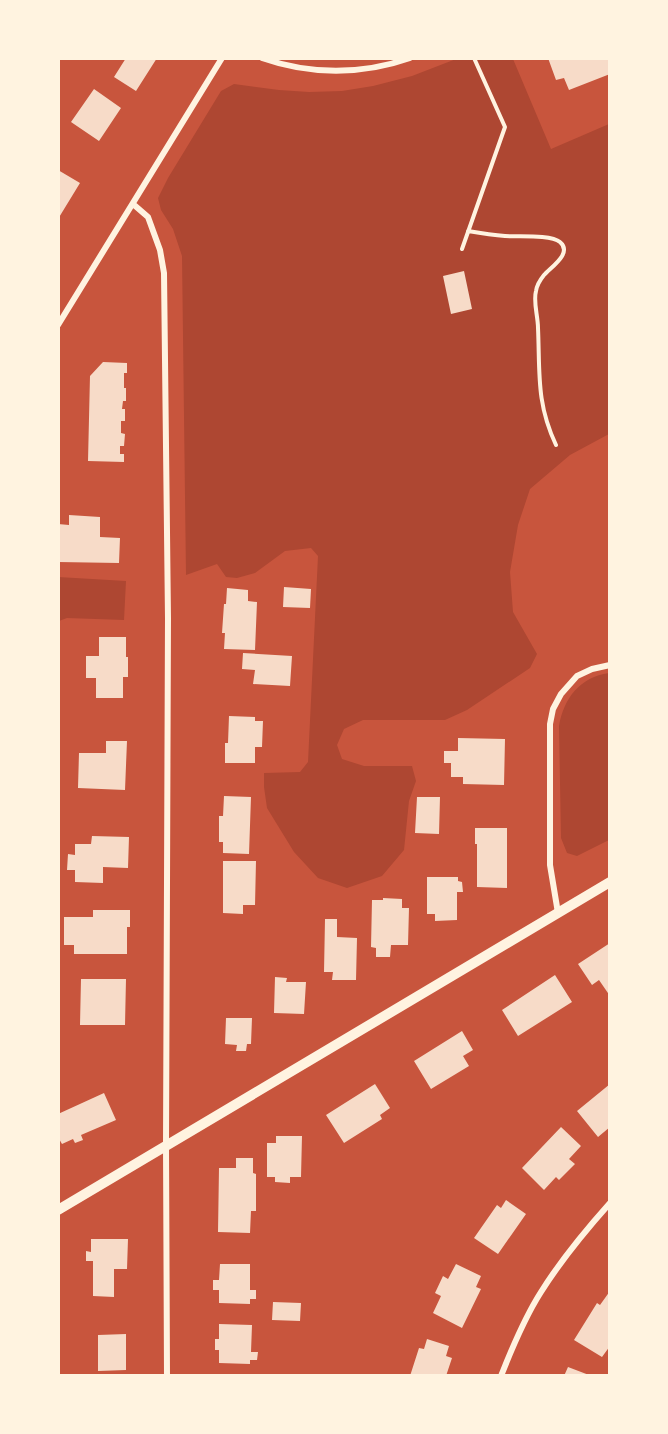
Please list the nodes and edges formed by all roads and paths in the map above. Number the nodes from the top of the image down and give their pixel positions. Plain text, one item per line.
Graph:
1 (222, 58) edge
2 (262, 58) edge
3 (410, 58) edge
4 (474, 58) edge
5 (133, 204) junction
6 (468, 231) junction
7 (462, 249) dead end
8 (58, 325) edge
9 (556, 445) dead end
10 (609, 665) edge
11 (609, 882) edge
12 (558, 913) junction
13 (166, 1146) junction
14 (609, 1203) edge
15 (58, 1210) edge
16 (167, 1376) edge
17 (501, 1376) edge

1 - 5 street
2 - 3 street
4 - 6 path
5 - 8 street
5 - 13 street
6 - 7 path
6 - 9 path
10 - 12 street
11 - 12 street
12 - 13 street
13 - 15 street
13 - 16 street
14 - 17 street

